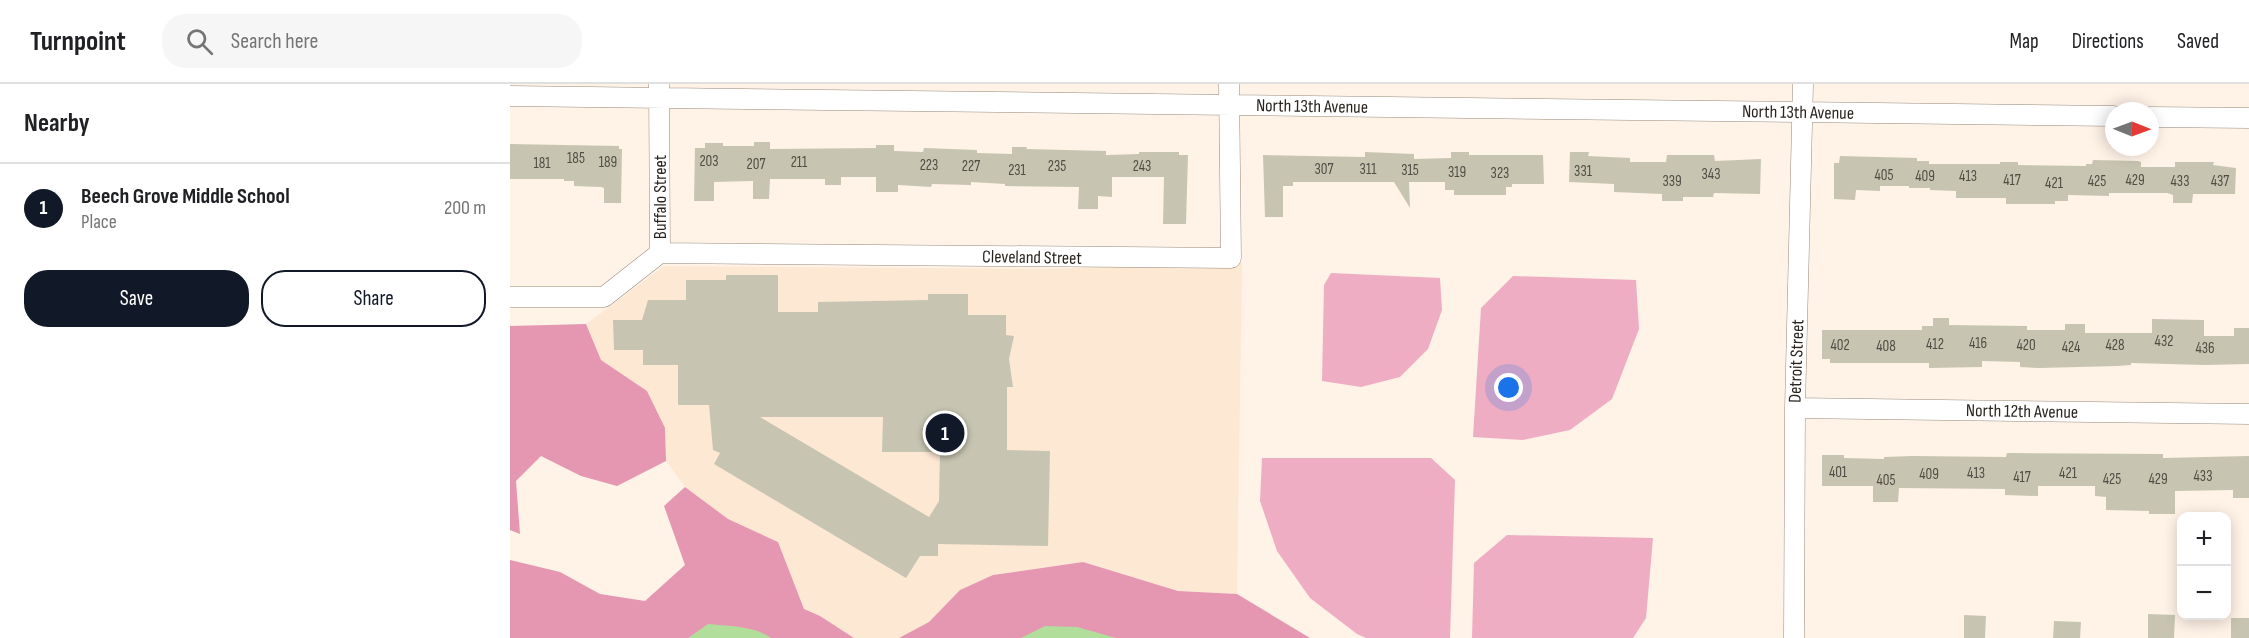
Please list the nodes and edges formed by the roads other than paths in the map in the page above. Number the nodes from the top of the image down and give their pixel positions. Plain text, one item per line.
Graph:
1 (1228, 84) edge
2 (1803, 84) edge
3 (660, 91) edge
4 (510, 96) edge
5 (1228, 105) junction
6 (1803, 112) junction
7 (2105, 116) edge
8 (2159, 117) edge
9 (2249, 118) edge
10 (660, 253) junction
11 (510, 297) edge
12 (1795, 408) junction
13 (2249, 414) edge
14 (1794, 638) edge

1 - 5 street, Cleveland Street
2 - 6 street, Detroit Street
3 - 4 street, North 13th Avenue
3 - 5 street, North 13th Avenue
3 - 10 street, Buffalo Street
5 - 6 street, North 13th Avenue
5 - 10 street, Cleveland Street
6 - 7 street, North 13th Avenue
6 - 12 street, Detroit Street
8 - 9 street
10 - 11 street, Buffalo Street
12 - 13 street, North 12th Avenue
12 - 14 street, Detroit Street

